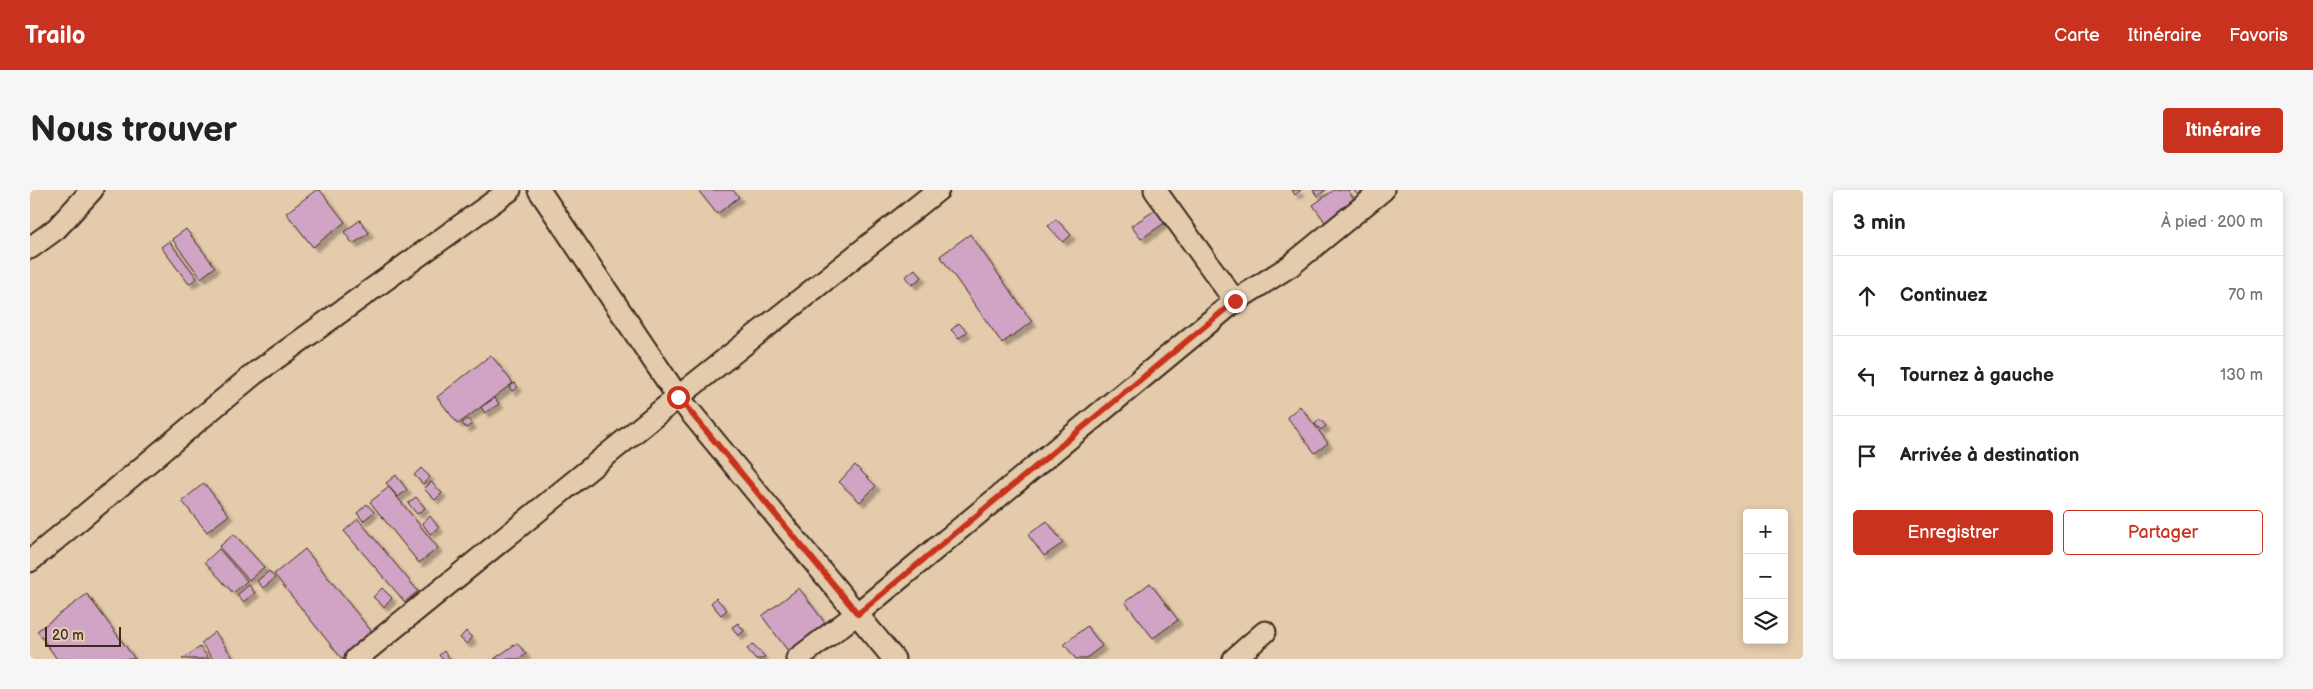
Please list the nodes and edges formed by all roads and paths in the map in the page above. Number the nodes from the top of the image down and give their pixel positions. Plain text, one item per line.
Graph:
1 (92, 190) edge
2 (510, 190) edge
3 (539, 190) edge
4 (938, 190) edge
5 (1155, 190) edge
6 (1383, 190) edge
7 (30, 248) edge
8 (1235, 301) junction
9 (678, 397) junction
10 (30, 561) edge
11 (858, 614) junction
12 (1265, 632) dead end
13 (356, 659) edge
14 (797, 659) edge
15 (894, 659) edge
16 (1234, 659) edge

1 - 7 street
2 - 10 street
3 - 9 street
4 - 9 street
5 - 8 street
6 - 8 street
8 - 11 street
9 - 11 street
9 - 13 street
11 - 14 street
11 - 15 street
12 - 16 street

